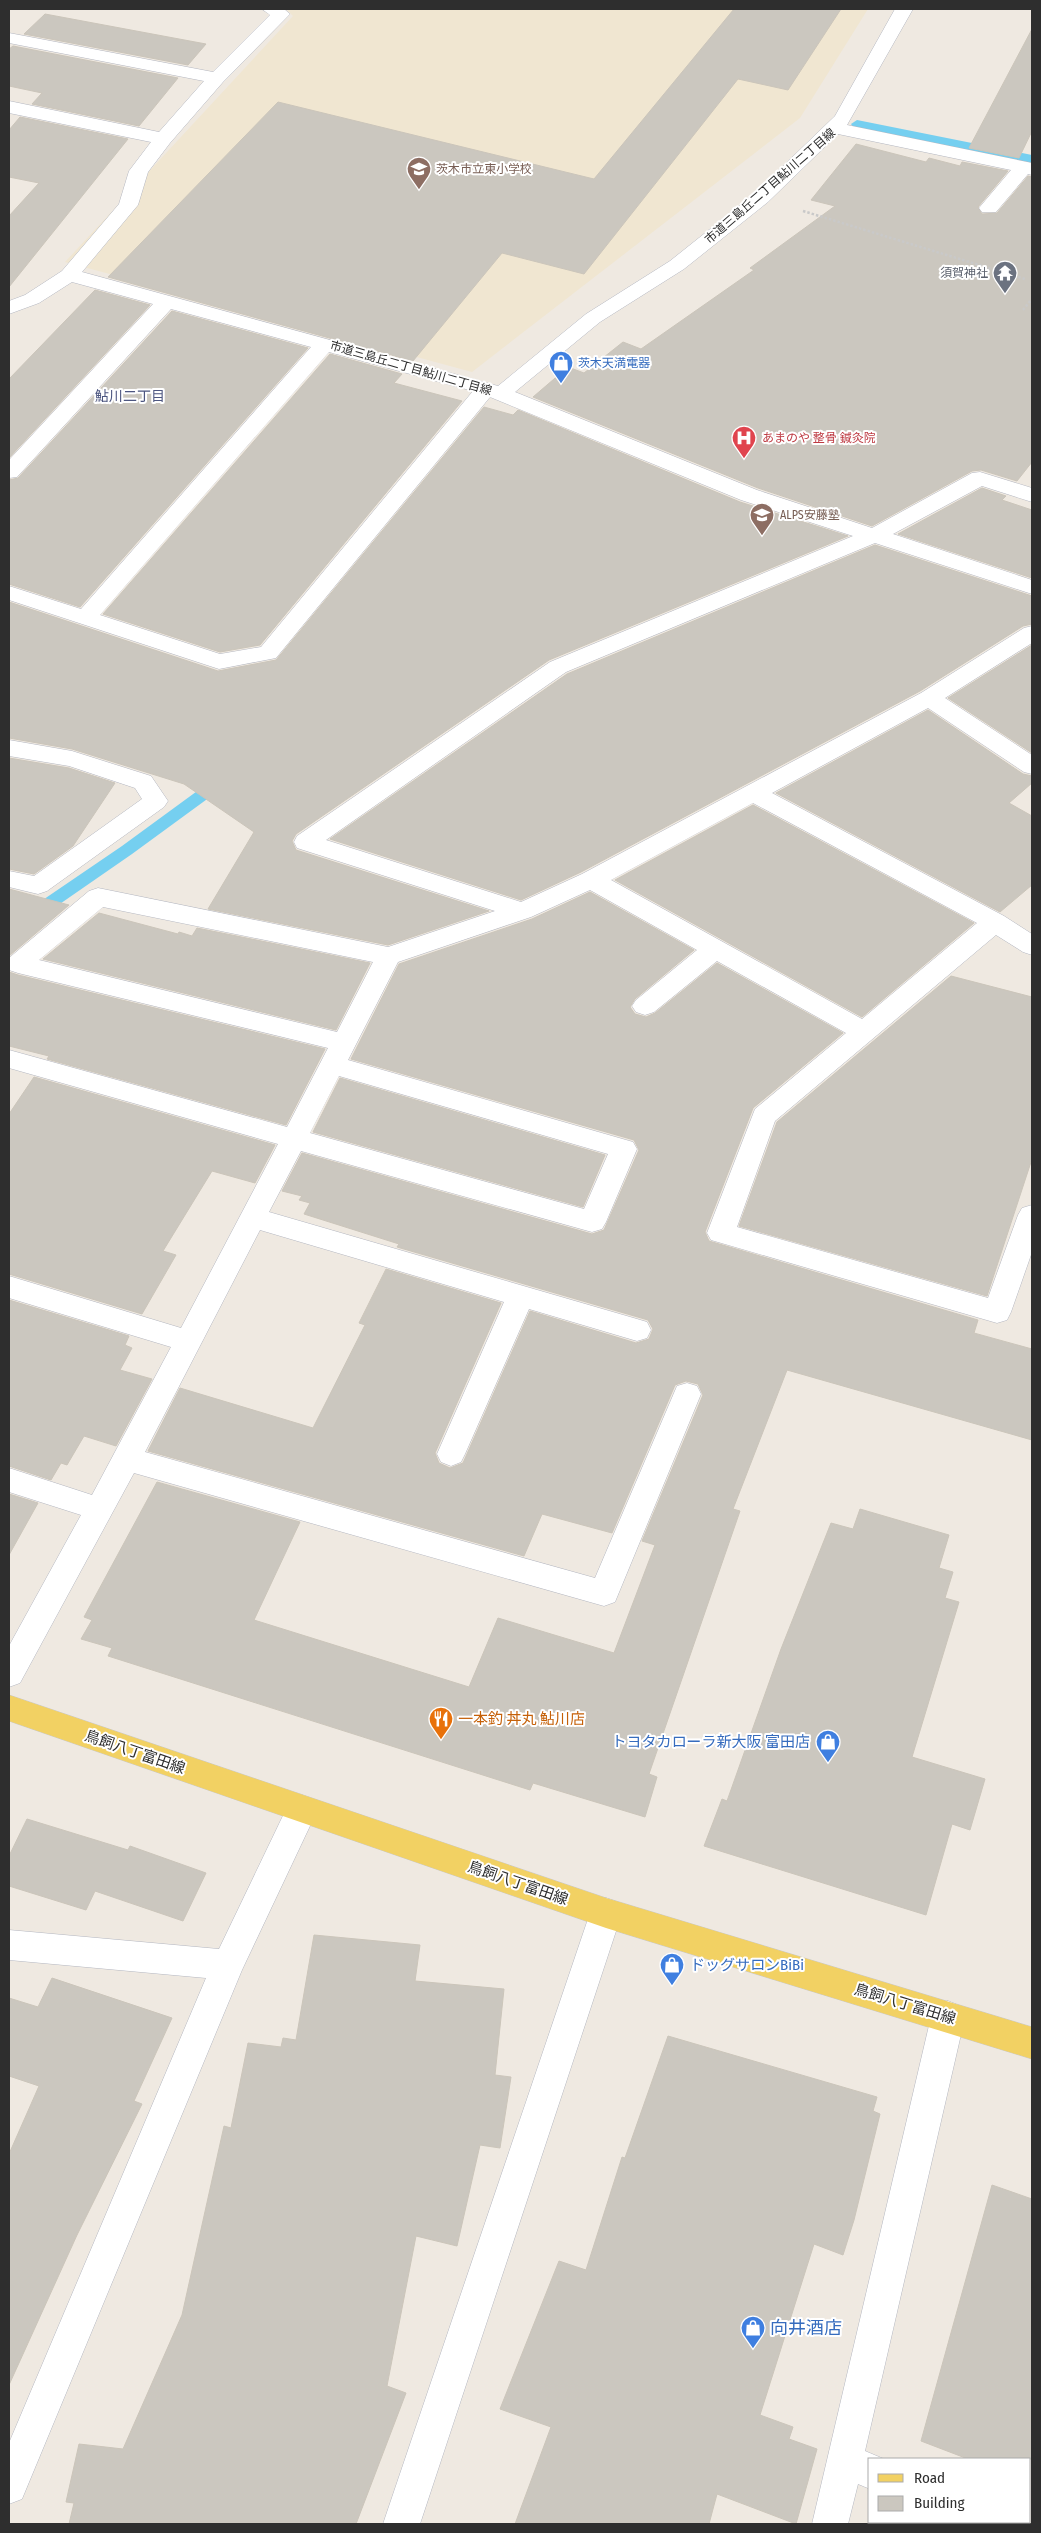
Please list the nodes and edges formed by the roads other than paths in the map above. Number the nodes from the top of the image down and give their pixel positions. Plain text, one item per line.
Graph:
1 (270, 9) edge
2 (904, 9) edge
3 (9, 38) edge
4 (218, 78) junction
5 (9, 107) edge
6 (834, 128) junction
7 (163, 139) junction
8 (1028, 168) edge
9 (989, 208) dead end
10 (69, 274) junction
11 (167, 301) junction
12 (9, 308) edge
13 (325, 344) junction
14 (494, 391) junction
15 (9, 472) edge
16 (1032, 495) edge
17 (873, 536) junction
18 (1032, 587) edge
19 (9, 593) edge
20 (86, 618) junction
21 (1032, 633) edge
22 (929, 698) junction
23 (9, 748) edge
24 (1032, 766) edge
25 (755, 794) junction
26 (9, 879) edge
27 (591, 880) junction
28 (522, 911) junction
29 (995, 922) junction
30 (1032, 946) edge
31 (715, 949) junction
32 (389, 956) junction
33 (645, 1006) dead end
34 (863, 1031) junction
35 (338, 1054) junction
36 (9, 1059) edge
37 (294, 1139) junction
38 (1032, 1215) edge
39 (253, 1218) junction
40 (9, 1287) edge
41 (520, 1297) junction
42 (637, 1330) dead end
43 (188, 1341) junction
44 (687, 1394) dead end
45 (452, 1454) dead end
46 (127, 1458) junction
47 (9, 1480) edge
48 (99, 1509) junction
49 (9, 1674) edge
50 (9, 1708) edge
51 (302, 1809) junction
52 (606, 1913) junction
53 (9, 1945) edge
54 (228, 1965) junction
55 (948, 2017) junction
56 (1032, 2043) edge
57 (857, 2466) edge
58 (9, 2486) edge
59 (401, 2524) edge
60 (830, 2524) edge

1 - 4 street
2 - 6 street
3 - 4 street
4 - 7 street
5 - 7 street
6 - 8 street, 市道三島丘二丁目鮎川二丁目線
6 - 14 street, 市道三島丘二丁目鮎川二丁目線
7 - 10 street
8 - 9 street
10 - 11 street, 市道三島丘二丁目鮎川二丁目線
10 - 12 street
11 - 13 street, 市道三島丘二丁目鮎川二丁目線
11 - 15 street
13 - 14 street, 市道三島丘二丁目鮎川二丁目線
13 - 20 street
14 - 17 street
14 - 20 street
16 - 17 street
17 - 18 street
17 - 28 street
19 - 20 street
21 - 22 street
22 - 24 street
22 - 25 street
23 - 26 street
25 - 27 street
25 - 29 street
27 - 28 street
27 - 31 street
28 - 32 street
29 - 30 street
29 - 34 street
31 - 33 street
31 - 34 street
32 - 35 street
32 - 35 street
34 - 38 street
35 - 37 street
35 - 37 street
36 - 37 street
37 - 39 street
39 - 41 street
39 - 43 street
40 - 43 street
41 - 42 street
41 - 45 street
43 - 46 street
44 - 46 street
46 - 48 street
47 - 48 street
48 - 49 street
50 - 51 main road, 鳥飼八丁富田線
51 - 52 main road, 鳥飼八丁富田線
51 - 54 street
52 - 55 main road, 鳥飼八丁富田線
52 - 59 street
53 - 54 street
54 - 58 street
55 - 56 main road, 鳥飼八丁富田線
55 - 57 street
57 - 60 street

